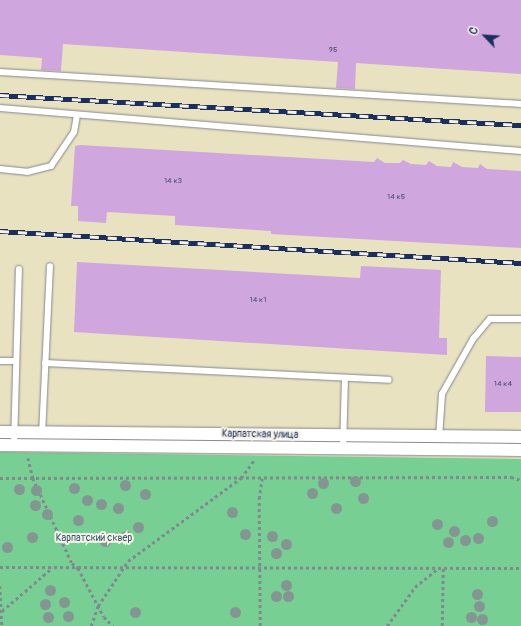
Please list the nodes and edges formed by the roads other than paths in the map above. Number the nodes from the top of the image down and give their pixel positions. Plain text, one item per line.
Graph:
1 (0, 72) edge
2 (521, 104) edge
3 (0, 108) edge
4 (77, 115) junction
5 (521, 151) edge
6 (0, 169) edge
7 (50, 266) dead end
8 (19, 269) dead end
9 (521, 319) edge
10 (0, 361) edge
11 (16, 361) junction
12 (45, 362) junction
13 (345, 378) junction
14 (389, 380) dead end
15 (0, 432) edge
16 (14, 432) junction
17 (42, 432) junction
18 (344, 436) junction
19 (439, 437) junction
20 (521, 437) edge
21 (0, 445) edge
22 (14, 445) junction
23 (41, 446) junction
24 (343, 449) junction
25 (439, 450) junction
26 (521, 450) edge

1 - 2 lane
3 - 4 lane
4 - 5 lane
4 - 6 lane
7 - 12 lane
8 - 11 lane
9 - 19 lane
10 - 11 lane
11 - 16 lane
12 - 13 lane
12 - 17 lane
13 - 14 lane
13 - 18 lane
15 - 16 street, Карпатская улица
16 - 17 street, Карпатская улица
16 - 22 lane
17 - 18 street, Карпатская улица
17 - 23 lane
18 - 19 street, Карпатская улица
18 - 24 lane
19 - 20 street, Карпатская улица
19 - 25 lane
21 - 22 street, Карпатская улица
22 - 23 street, Карпатская улица
23 - 24 street, Карпатская улица
24 - 25 street, Карпатская улица
25 - 26 street, Карпатская улица

